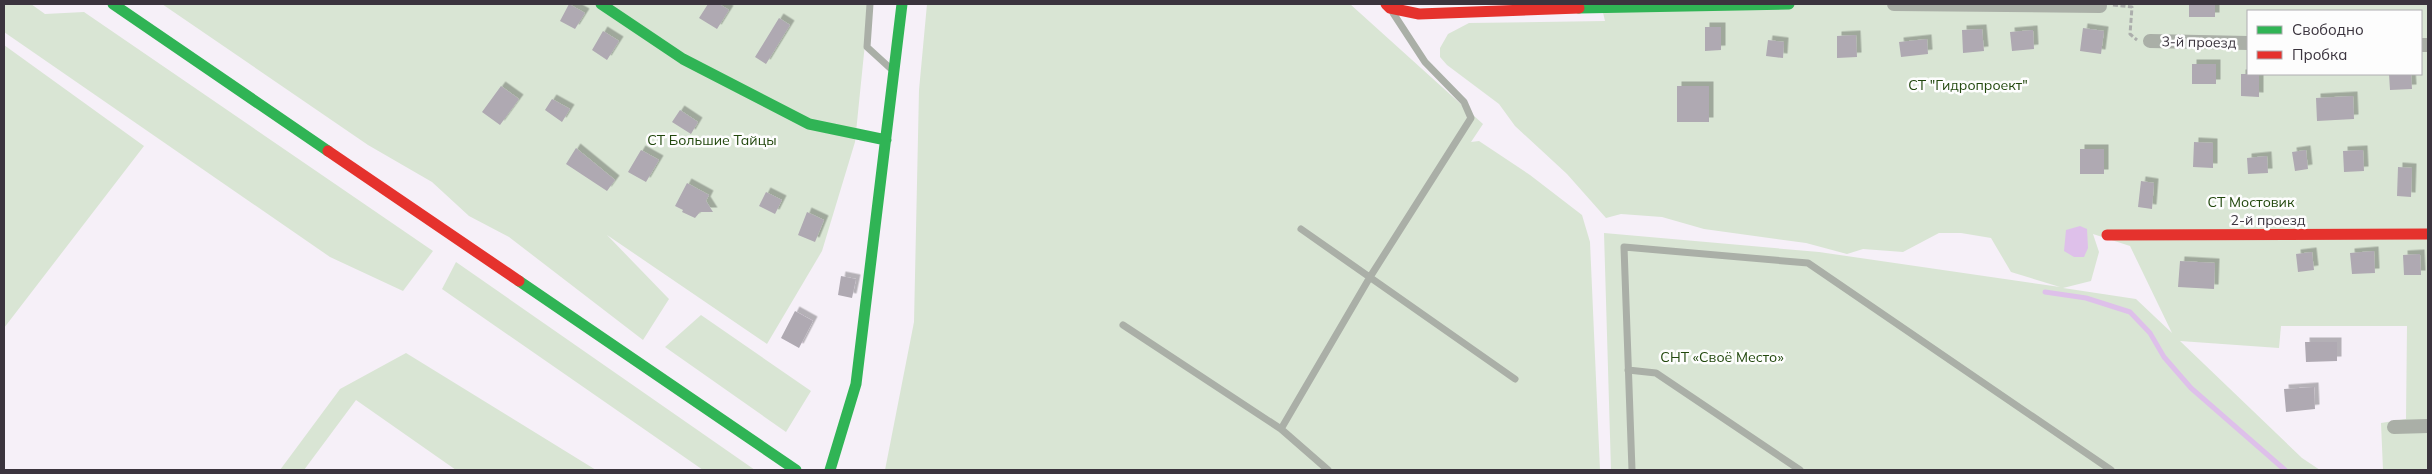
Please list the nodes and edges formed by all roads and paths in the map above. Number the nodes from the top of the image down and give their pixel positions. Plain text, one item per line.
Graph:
1 (113, 4) edge
2 (601, 4) edge
3 (870, 4) edge
4 (902, 4) edge
5 (1678, 4) edge
6 (1789, 4) edge
7 (1894, 4) edge
8 (2040, 5) edge
9 (1388, 6) edge
10 (2100, 6) joint
11 (2150, 41) joint
12 (2247, 42) edge
13 (894, 72) junction
14 (886, 140) junction
15 (1301, 229) dead end
16 (2428, 234) edge
17 (2107, 235) dead end
18 (1370, 277) junction
19 (1123, 325) dead end
20 (1628, 370) junction
21 (1515, 379) dead end
22 (2428, 426) edge
23 (2394, 427) dead end
24 (1281, 429) junction
25 (796, 470) edge
26 (830, 470) edge
27 (1328, 470) edge
28 (1632, 470) edge
29 (1800, 470) edge
30 (2111, 470) edge

1 - 25 street
2 - 14 street
3 - 13 lane
4 - 13 street
5 - 6 street
5 - 9 street
7 - 8 street
8 - 10 street
9 - 18 lane
10 - 11 path
11 - 12 street, 3-й проезд
13 - 14 street
14 - 26 street
15 - 18 lane
16 - 17 street, 2-й проезд
18 - 21 lane
18 - 24 lane
19 - 24 lane
20 - 28 lane
20 - 29 lane
20 - 30 lane
22 - 23 street
24 - 27 lane

